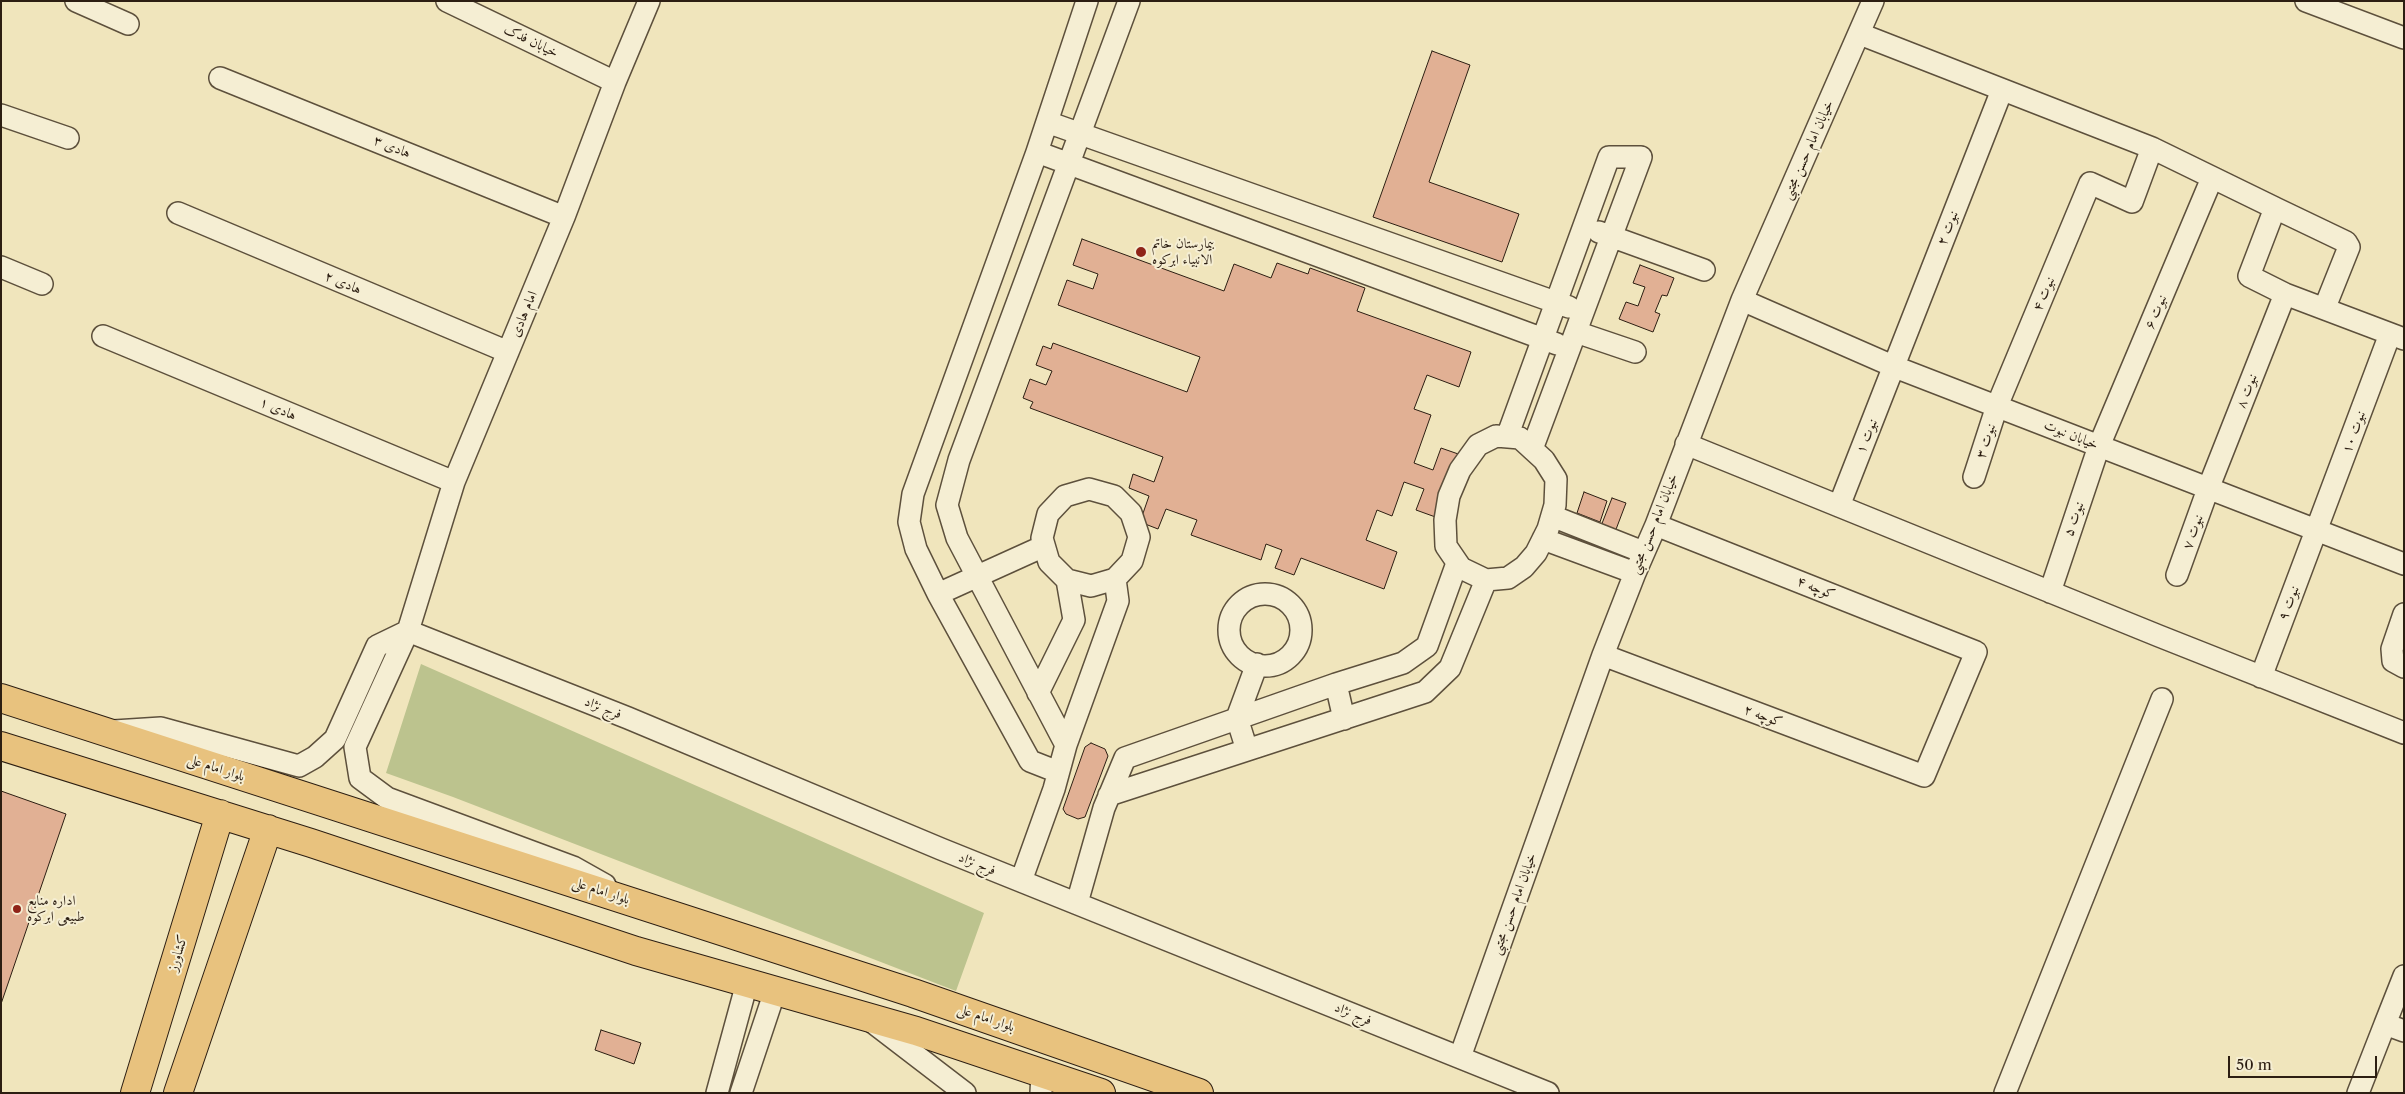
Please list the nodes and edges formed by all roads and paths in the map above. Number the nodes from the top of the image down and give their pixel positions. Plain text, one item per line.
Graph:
1 (76, 1) edge
2 (447, 1) edge
3 (649, 1) edge
4 (1087, 1) edge
5 (1129, 1) edge
6 (1873, 1) edge
7 (2306, 1) edge
8 (128, 24) dead end
9 (1860, 34) junction
10 (2404, 38) edge
11 (220, 78) dead end
12 (615, 82) junction
13 (2002, 90) junction
14 (1, 115) edge
15 (1047, 122) junction
16 (1080, 133) junction
17 (68, 138) dead end
18 (2152, 148) junction
19 (1037, 152) junction
20 (1068, 164) junction
21 (2212, 178) junction
22 (2275, 208) junction
23 (178, 213) dead end
24 (564, 217) junction
25 (1584, 227) junction
26 (1612, 237) junction
27 (1, 267) edge
28 (1704, 270) dead end
29 (42, 284) dead end
30 (2285, 294) junction
31 (1742, 300) junction
32 (1557, 302) junction
33 (2325, 308) junction
34 (1577, 331) junction
35 (103, 336) dead end
36 (2397, 336) edge
37 (1543, 339) junction
38 (508, 352) junction
39 (1635, 352) dead end
40 (1895, 367) junction
41 (1997, 406) junction
42 (1507, 437) junction
43 (1686, 444) junction
44 (2099, 446) junction
45 (1532, 449) junction
46 (1974, 477) dead end
47 (454, 482) junction
48 (2208, 489) junction
49 (1839, 506) junction
50 (1552, 516) junction
51 (1656, 525) junction
52 (2318, 530) junction
53 (1543, 540) junction
54 (1044, 546) junction
55 (1643, 552) junction
56 (1457, 563) junction
57 (2404, 564) edge
58 (1635, 573) junction
59 (2177, 575) dead end
60 (977, 576) junction
61 (1115, 579) junction
62 (1067, 580) junction
63 (1486, 580) junction
64 (2050, 592) junction
65 (938, 594) junction
66 (2404, 614) edge
67 (408, 631) junction
68 (1603, 655) junction
69 (1257, 664) dead end
70 (2404, 667) edge
71 (2261, 677) junction
72 (1336, 684) junction
73 (1038, 693) junction
74 (1, 698) edge
75 (2162, 699) dead end
76 (1237, 718) junction
77 (1344, 719) junction
78 (105, 732) junction
79 (2404, 733) edge
80 (1066, 745) junction
81 (1, 746) edge
82 (1247, 750) junction
83 (1058, 772) junction
84 (1924, 776) joint
85 (1109, 796) junction
86 (220, 814) junction
87 (268, 829) junction
88 (1021, 881) junction
89 (638, 903) junction
90 (1077, 903) junction
91 (2404, 976) edge
92 (747, 983) junction
93 (775, 991) junction
94 (973, 1014) junction
95 (864, 1017) junction
96 (2394, 1027) edge
97 (963, 1047) junction
98 (1460, 1057) junction
99 (1042, 1083) edge
100 (135, 1093) edge
101 (178, 1093) edge
102 (717, 1093) edge
103 (741, 1093) edge
104 (964, 1093) edge
105 (1102, 1093) edge
106 (1199, 1093) edge
107 (1548, 1093) edge
108 (2005, 1093) edge
109 (2358, 1093) edge

1 - 8 street
2 - 12 street, خیابان فدک
3 - 12 street, امام هادی
4 - 15 street
5 - 16 street
6 - 9 street, خیابان امام حسن مجتبی
7 - 10 street
9 - 13 street
9 - 31 street, خیابان امام حسن مجتبی
11 - 24 street, هادی ۳
12 - 24 street, امام هادی
13 - 18 street
13 - 40 street, نبوت ۲
14 - 17 street
15 - 16 street
15 - 19 street
16 - 20 street
16 - 32 street
18 - 21 street
18 - 41 street, نبوت ۴
19 - 20 street
19 - 65 street
20 - 37 street
20 - 60 street
21 - 22 street
21 - 44 street, نبوت ۶
22 - 30 street
22 - 33 street
23 - 38 street, هادی ۲
24 - 38 street, امام هادی
25 - 26 street
25 - 26 street
25 - 32 street
26 - 28 street
26 - 34 street
27 - 29 street
30 - 33 street
30 - 48 street, نبوت ۸
31 - 40 street, خیابان نبوت
31 - 43 street, خیابان امام حسن مجتبی
32 - 34 street
32 - 37 street
33 - 36 street
34 - 37 street
34 - 39 street
34 - 45 street
35 - 47 street, هادی ۱
36 - 52 street, نبوت ۱۰
37 - 42 street
38 - 47 street, امام هادی
40 - 41 street, خیابان نبوت
40 - 49 street, نبوت ۱
41 - 44 street, خیابان نبوت
41 - 46 street, نبوت ۳
42 - 45 street
42 - 56 street
43 - 49 street
43 - 51 street, خیابان امام حسن مجتبی
44 - 48 street, خیابان نبوت
44 - 64 street, نبوت ۵
45 - 50 street
47 - 67 street, امام هادی
48 - 52 street, خیابان نبوت
48 - 59 street, نبوت ۷
49 - 64 street
50 - 53 street
50 - 55 street
51 - 55 street, خیابان امام حسن مجتبی
51 - 84 street, کوچه ۴
52 - 57 street, خیابان نبوت
52 - 71 street, نبوت ۹
53 - 58 street
53 - 63 street
54 - 60 street
54 - 61 street
54 - 62 street
55 - 58 street, خیابان امام حسن مجتبی
56 - 63 street
56 - 72 street
58 - 68 street, خیابان امام حسن مجتبی
60 - 65 street
60 - 73 street
61 - 62 street
61 - 80 street
62 - 73 street
63 - 77 street
64 - 71 street
65 - 83 street
66 - 70 street
67 - 78 street
67 - 88 street, فرج نژاد
67 - 89 street, امام هادی
68 - 84 street, کوچه ۲
68 - 98 street, خیابان امام حسن مجتبی
69 - 76 street
71 - 79 street
72 - 76 street
72 - 77 street
73 - 80 street
74 - 78 main road, بلوار امام علی
75 - 108 street
76 - 82 street
76 - 85 street
77 - 82 street
78 - 89 main road, بلوار امام علی
80 - 83 street
81 - 86 main road
82 - 85 street
83 - 88 street
85 - 90 street
86 - 87 main road
86 - 100 main road, کشاورز
87 - 92 main road
87 - 101 main road
88 - 90 street, فرج نژاد
89 - 94 main road, بلوار امام علی
90 - 98 street, فرج نژاد
91 - 96 street
92 - 93 main road
92 - 102 street
93 - 95 main road
93 - 103 street
94 - 97 main road
94 - 106 main road, بلوار امام علی
95 - 97 main road
95 - 104 street
96 - 109 street
97 - 99 main road
98 - 107 street, فرج نژاد
99 - 105 main road

